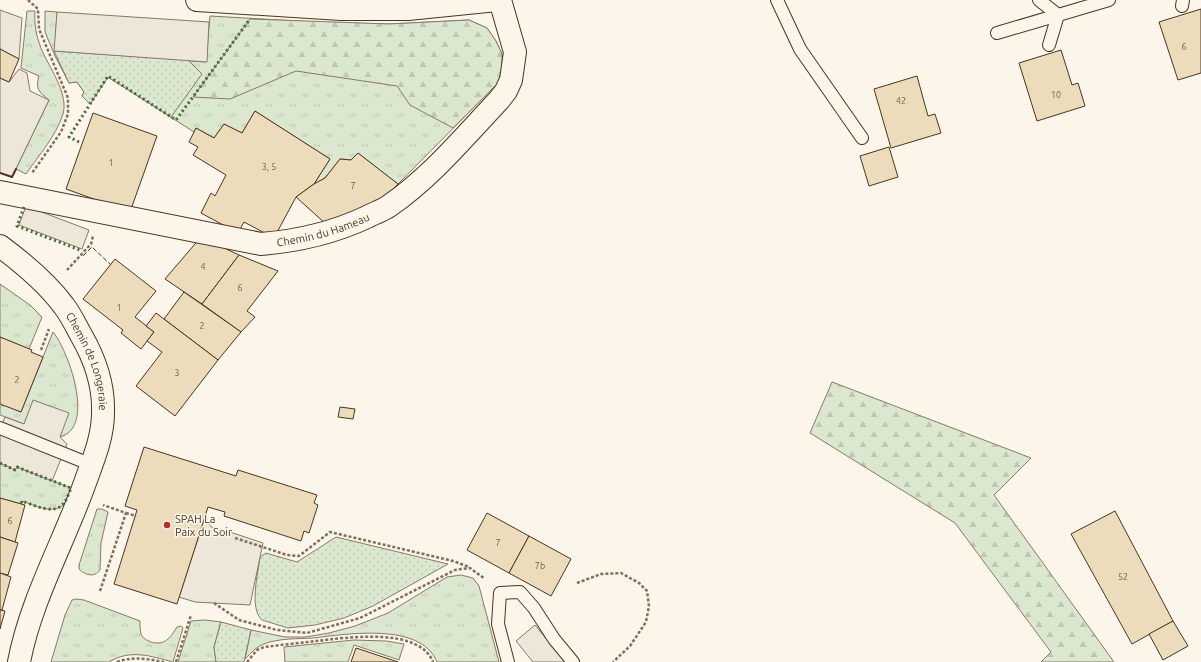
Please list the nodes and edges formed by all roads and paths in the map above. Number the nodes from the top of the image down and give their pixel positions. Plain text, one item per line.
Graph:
1 (28, 0) edge
2 (198, 0) edge
3 (499, 0) edge
4 (777, 0) edge
5 (1039, 0) edge
6 (1109, 0) edge
7 (408, 4) edge
8 (1058, 15) junction
9 (997, 33) dead end
10 (1049, 45) dead end
11 (862, 138) dead end
12 (8, 194) edge
13 (91, 244) dead end
14 (0, 246) edge
15 (82, 253) dead end
16 (53, 324) dead end
17 (41, 350) dead end
18 (0, 428) edge
19 (92, 465) junction
20 (110, 508) dead end
21 (126, 513) junction
22 (136, 516) dead end
23 (235, 538) dead end
24 (470, 568) junction
25 (577, 583) dead end
26 (100, 592) dead end
27 (500, 594) junction
28 (214, 602) dead end
29 (191, 614) dead end
30 (19, 662) edge
31 (117, 662) edge
32 (164, 662) edge
33 (176, 662) edge
34 (247, 662) edge
35 (432, 662) edge
36 (508, 662) edge
37 (573, 662) edge
38 (613, 662) edge

1 - 12 path
2 - 7 street
3 - 7 street
3 - 12 street, Chemin du Hameau
4 - 11 lane
5 - 8 lane
6 - 8 lane
8 - 9 lane
8 - 10 lane
13 - 15 path
14 - 19 street, Chemin de Longeraie
16 - 17 path
18 - 19 lane
19 - 30 street, Chemin de Longeraie
20 - 21 path
21 - 22 path
21 - 26 path
23 - 24 path
24 - 27 path
24 - 28 path
25 - 38 path
27 - 36 lane
27 - 37 lane
29 - 33 path
31 - 32 path
34 - 35 path

